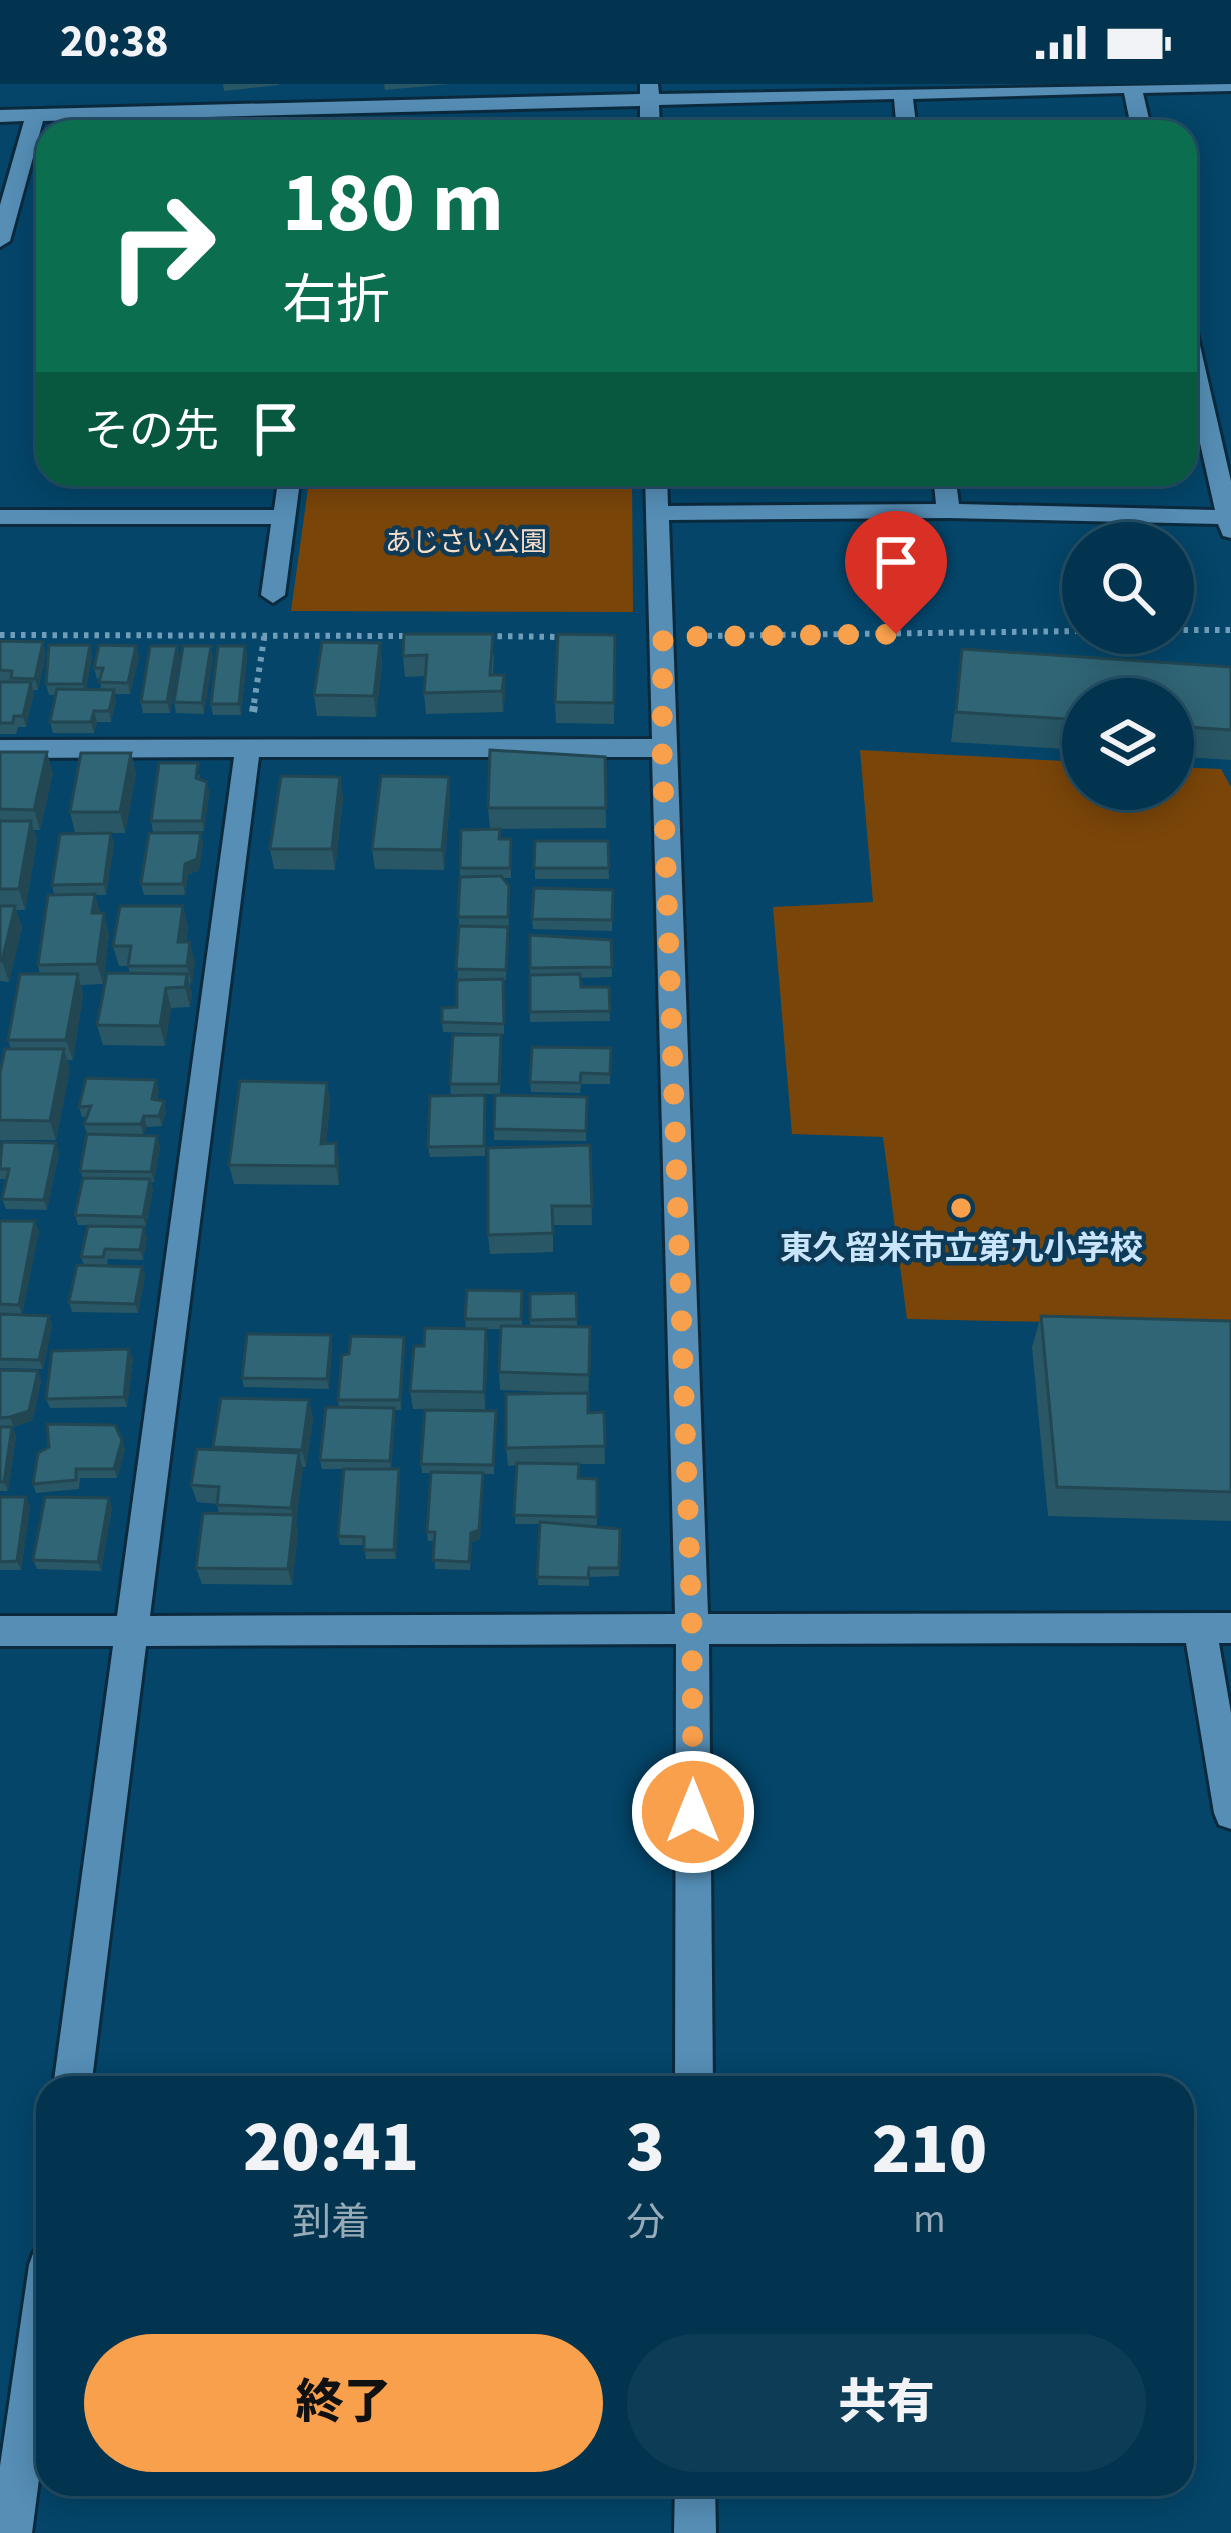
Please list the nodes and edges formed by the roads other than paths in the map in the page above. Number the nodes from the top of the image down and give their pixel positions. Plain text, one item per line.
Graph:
1 (1231, 85) edge
2 (1078, 86) edge
3 (1132, 87) junction
4 (949, 88) edge
5 (798, 90) edge
6 (649, 92) edge
7 (903, 93) junction
8 (337, 108) junction
9 (35, 115) junction
10 (0, 116) edge
11 (336, 120) edge
12 (906, 120) edge
13 (1139, 120) edge
14 (0, 241) edge
15 (1197, 381) edge
16 (289, 486) edge
17 (656, 486) edge
18 (945, 486) edge
19 (947, 511) junction
20 (657, 513) junction
21 (0, 517) edge
22 (285, 517) junction
23 (1229, 524) edge
24 (273, 595) dead end
25 (662, 748) junction
26 (0, 749) edge
27 (248, 752) junction
28 (692, 1628) junction
29 (1215, 1628) edge
30 (0, 1631) edge
31 (135, 1632) junction
32 (1231, 1813) edge
33 (74, 2076) edge
34 (694, 2076) edge
35 (36, 2352) edge
36 (695, 2496) edge
37 (11, 2533) edge
38 (695, 2533) edge

1 - 3 street
2 - 3 street
2 - 4 street
3 - 13 street
4 - 7 street
5 - 6 street
5 - 7 street
6 - 8 street
7 - 12 street
8 - 9 street
8 - 11 street
9 - 10 street
9 - 14 street
15 - 23 street
16 - 22 street
17 - 20 street
18 - 19 street
19 - 20 street
19 - 23 street
20 - 25 street
21 - 22 street
22 - 24 street
25 - 27 street
25 - 28 street
26 - 27 street
27 - 31 street
28 - 29 street
28 - 31 street
28 - 34 street
29 - 32 street
30 - 31 street
31 - 33 street
35 - 37 street
36 - 38 street

